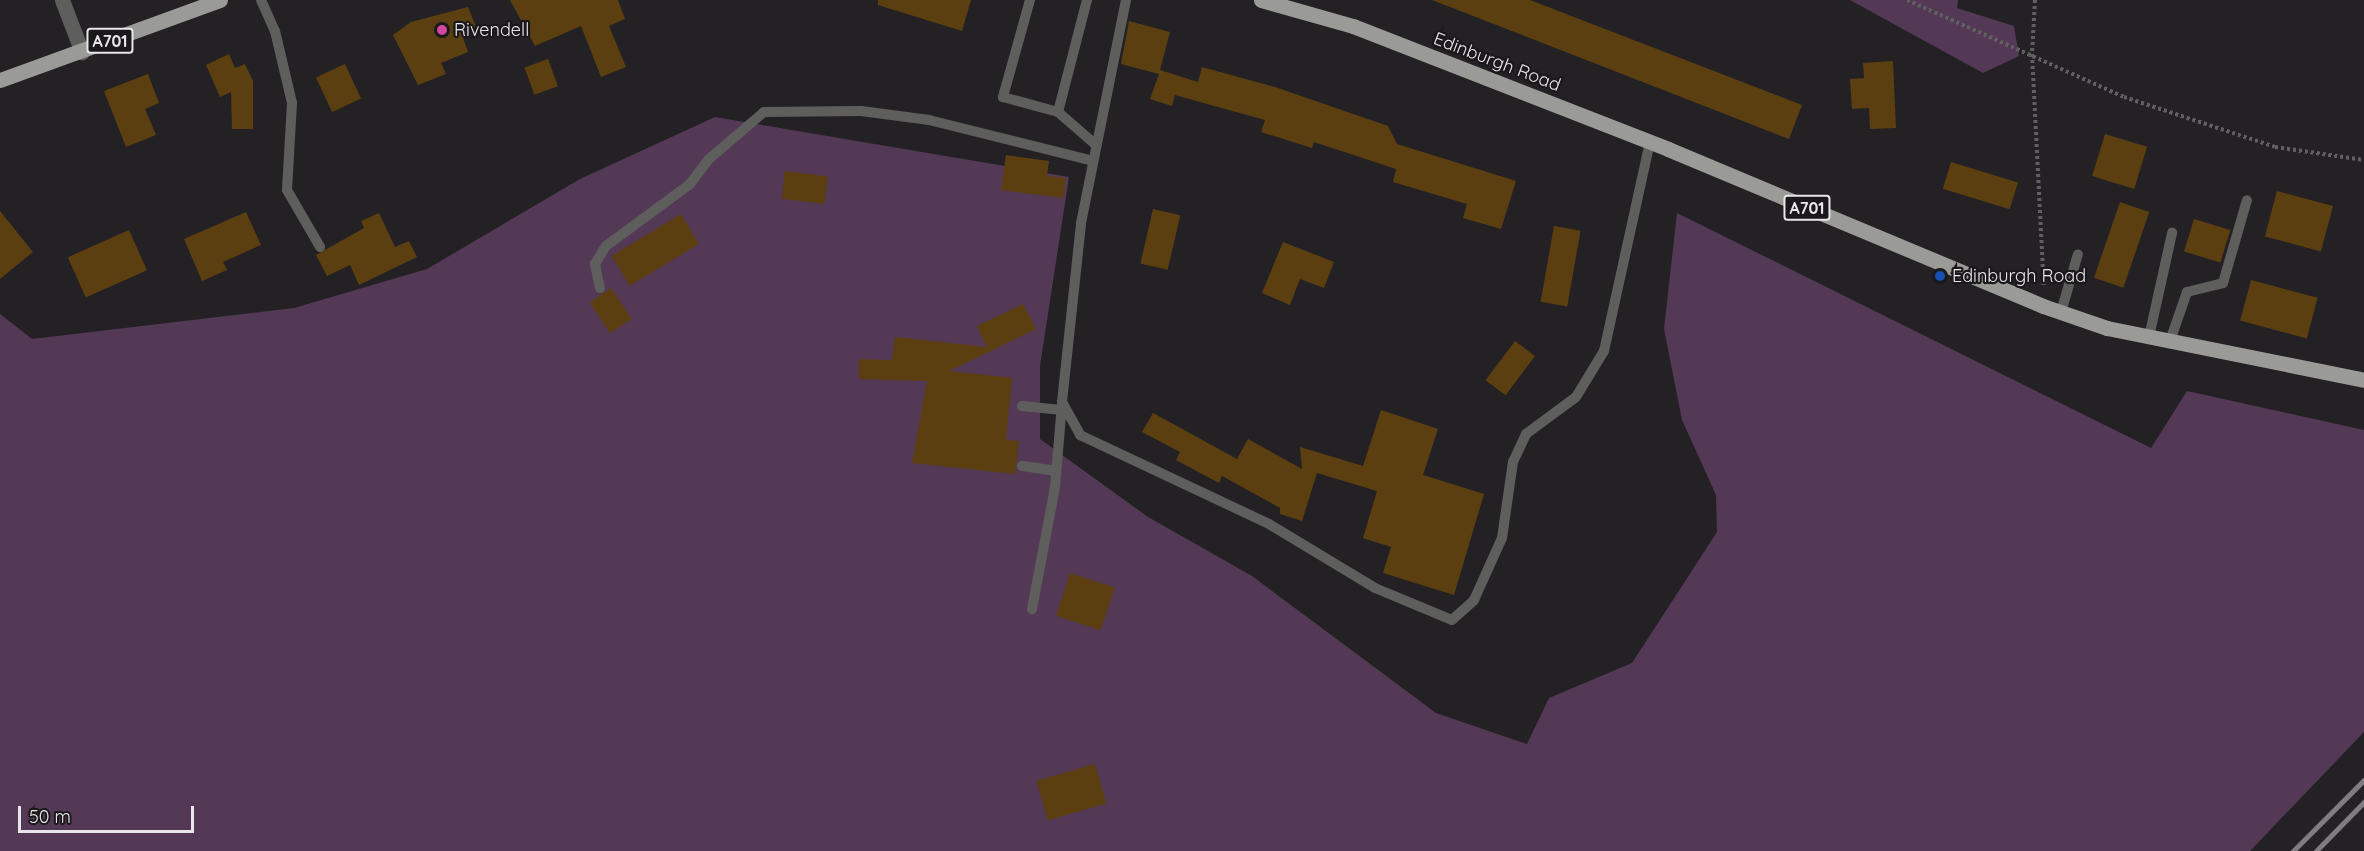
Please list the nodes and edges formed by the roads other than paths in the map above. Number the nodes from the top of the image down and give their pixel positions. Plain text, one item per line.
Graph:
1 (62, 0) edge
2 (220, 0) edge
3 (261, 0) edge
4 (1030, 0) edge
5 (1087, 0) edge
6 (1126, 0) edge
7 (1261, 0) edge
8 (82, 52) junction
9 (0, 80) edge
10 (1058, 112) junction
11 (1650, 142) junction
12 (1096, 145) junction
13 (1093, 161) junction
14 (2247, 200) dead end
15 (2172, 233) dead end
16 (320, 247) dead end
17 (2078, 254) dead end
18 (600, 288) dead end
19 (2061, 312) junction
20 (2149, 337) junction
21 (2170, 341) junction
22 (2364, 380) edge
23 (1022, 406) dead end
24 (1062, 406) junction
25 (1022, 466) dead end
26 (1056, 471) junction
27 (1032, 609) dead end

1 - 8 street
2 - 8 main road, A701
3 - 16 lane
4 - 10 lane
5 - 10 lane
6 - 12 lane
7 - 11 main road, Edinburgh Road / A701
8 - 9 main road, A701
10 - 12 lane
11 - 19 main road, Edinburgh Road / A701
11 - 24 lane
12 - 13 lane
13 - 18 lane
13 - 24 lane
14 - 21 lane
15 - 20 lane
17 - 19 lane
19 - 20 main road, Edinburgh Road / A701
20 - 21 main road, Edinburgh Road / A701
21 - 22 main road, Edinburgh Road / A701
23 - 24 lane
24 - 26 lane
25 - 26 lane
26 - 27 lane

